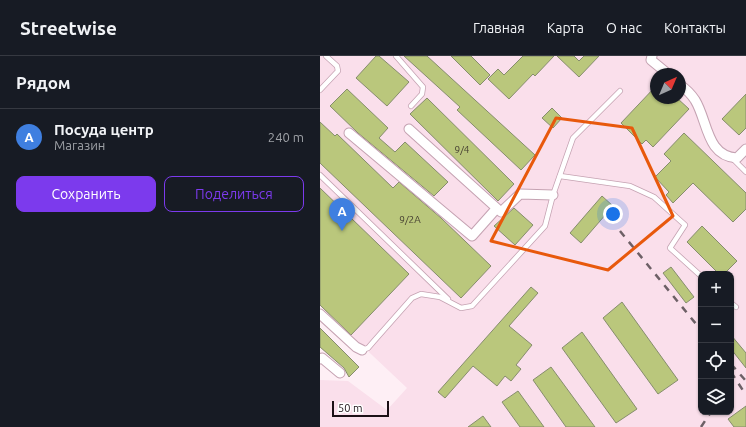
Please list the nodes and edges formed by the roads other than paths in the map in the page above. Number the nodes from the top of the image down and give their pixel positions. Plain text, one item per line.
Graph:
1 (326, 56) edge
2 (396, 56) edge
3 (652, 56) edge
4 (661, 68) edge
5 (320, 90) edge
6 (686, 90) edge
7 (620, 91) dead end
8 (411, 106) dead end
9 (409, 129) dead end
10 (349, 133) dead end
11 (746, 149) edge
12 (731, 158) junction
13 (746, 172) edge
14 (320, 175) edge
15 (560, 176) junction
16 (553, 195) junction
17 (496, 209) junction
18 (698, 273) edge
19 (450, 301) junction
20 (320, 314) edge
21 (362, 350) joint
22 (320, 359) edge
23 (340, 373) dead end

1 - 5 lane
2 - 8 lane
3 - 4 street
6 - 12 street
7 - 15 lane
9 - 17 street
10 - 17 street
11 - 12 street
12 - 13 lane
14 - 19 lane
15 - 16 lane
15 - 18 lane
16 - 17 street
16 - 19 lane
19 - 21 lane
20 - 21 street
22 - 23 street

